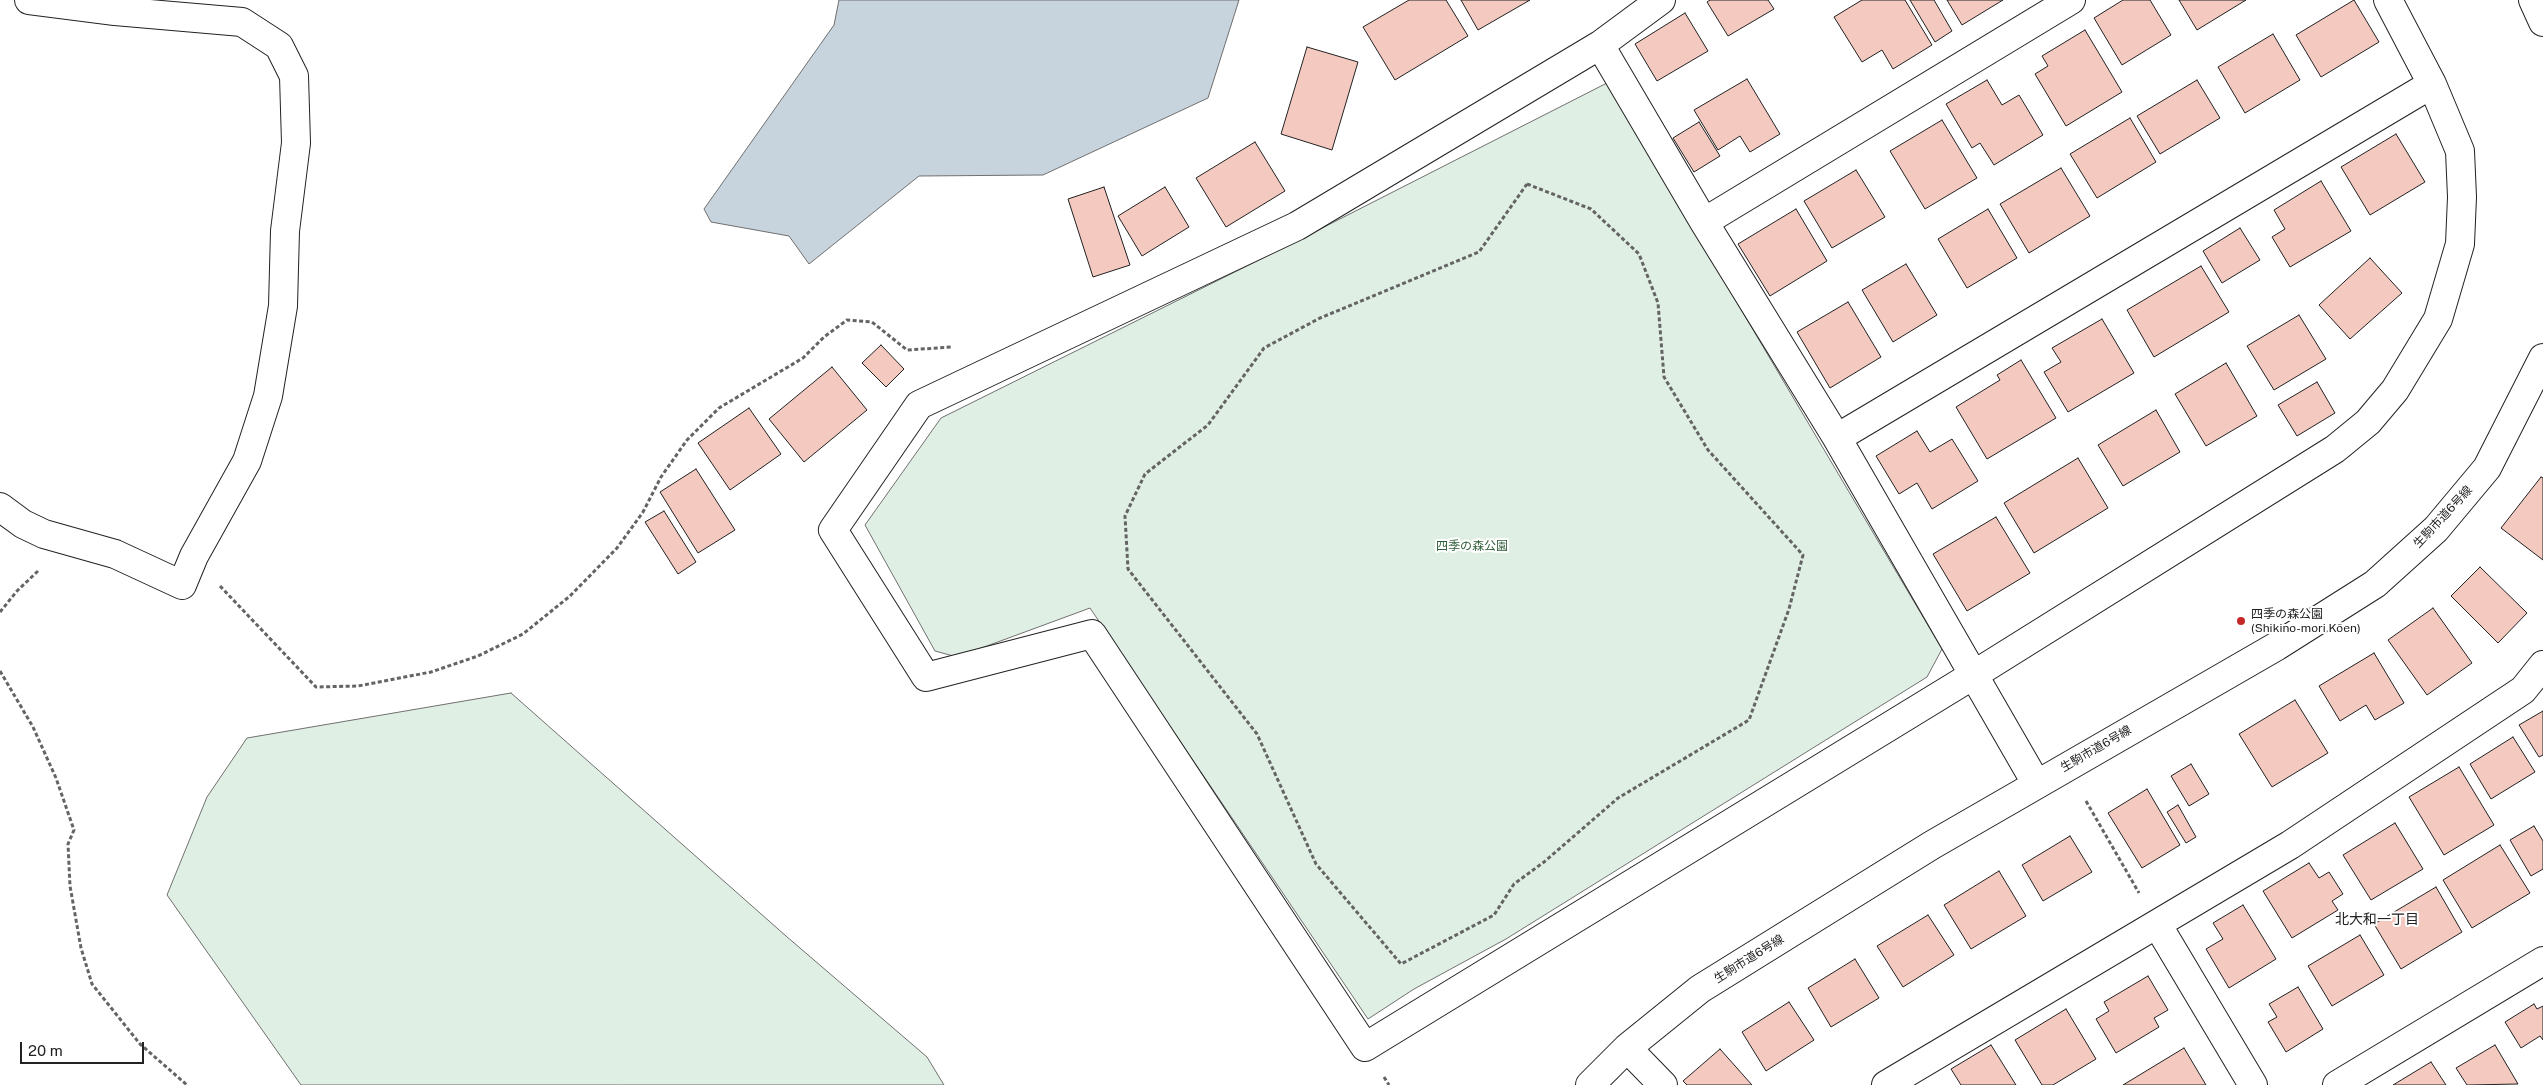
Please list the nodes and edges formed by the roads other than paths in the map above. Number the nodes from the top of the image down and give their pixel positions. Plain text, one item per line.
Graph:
1 (29, 0) edge
2 (1661, 0) edge
3 (2071, 0) edge
4 (2388, 0) edge
5 (2533, 0) edge
6 (2543, 22) edge
7 (1600, 45) junction
8 (2432, 84) junction
9 (1704, 222) junction
10 (2543, 358) edge
11 (1836, 438) junction
12 (0, 507) edge
13 (2543, 665) edge
14 (1975, 674) junction
15 (2036, 783) junction
16 (2157, 924) junction
17 (2543, 960) edge
18 (1626, 1048) junction
19 (1590, 1085) edge
20 (1663, 1085) edge
21 (1886, 1085) edge
22 (2252, 1085) edge
23 (2337, 1085) edge

1 - 12 street
2 - 7 street
3 - 9 street
4 - 8 street
5 - 6 street
7 - 9 street
7 - 14 street
8 - 11 street
8 - 14 street
9 - 11 street
10 - 15 street, 生駒市道6号線
11 - 14 street
13 - 16 street
14 - 15 street
15 - 18 street, 生駒市道6号線
16 - 21 street
16 - 22 street
17 - 23 street
18 - 19 street, 生駒市道6号線
18 - 20 street

